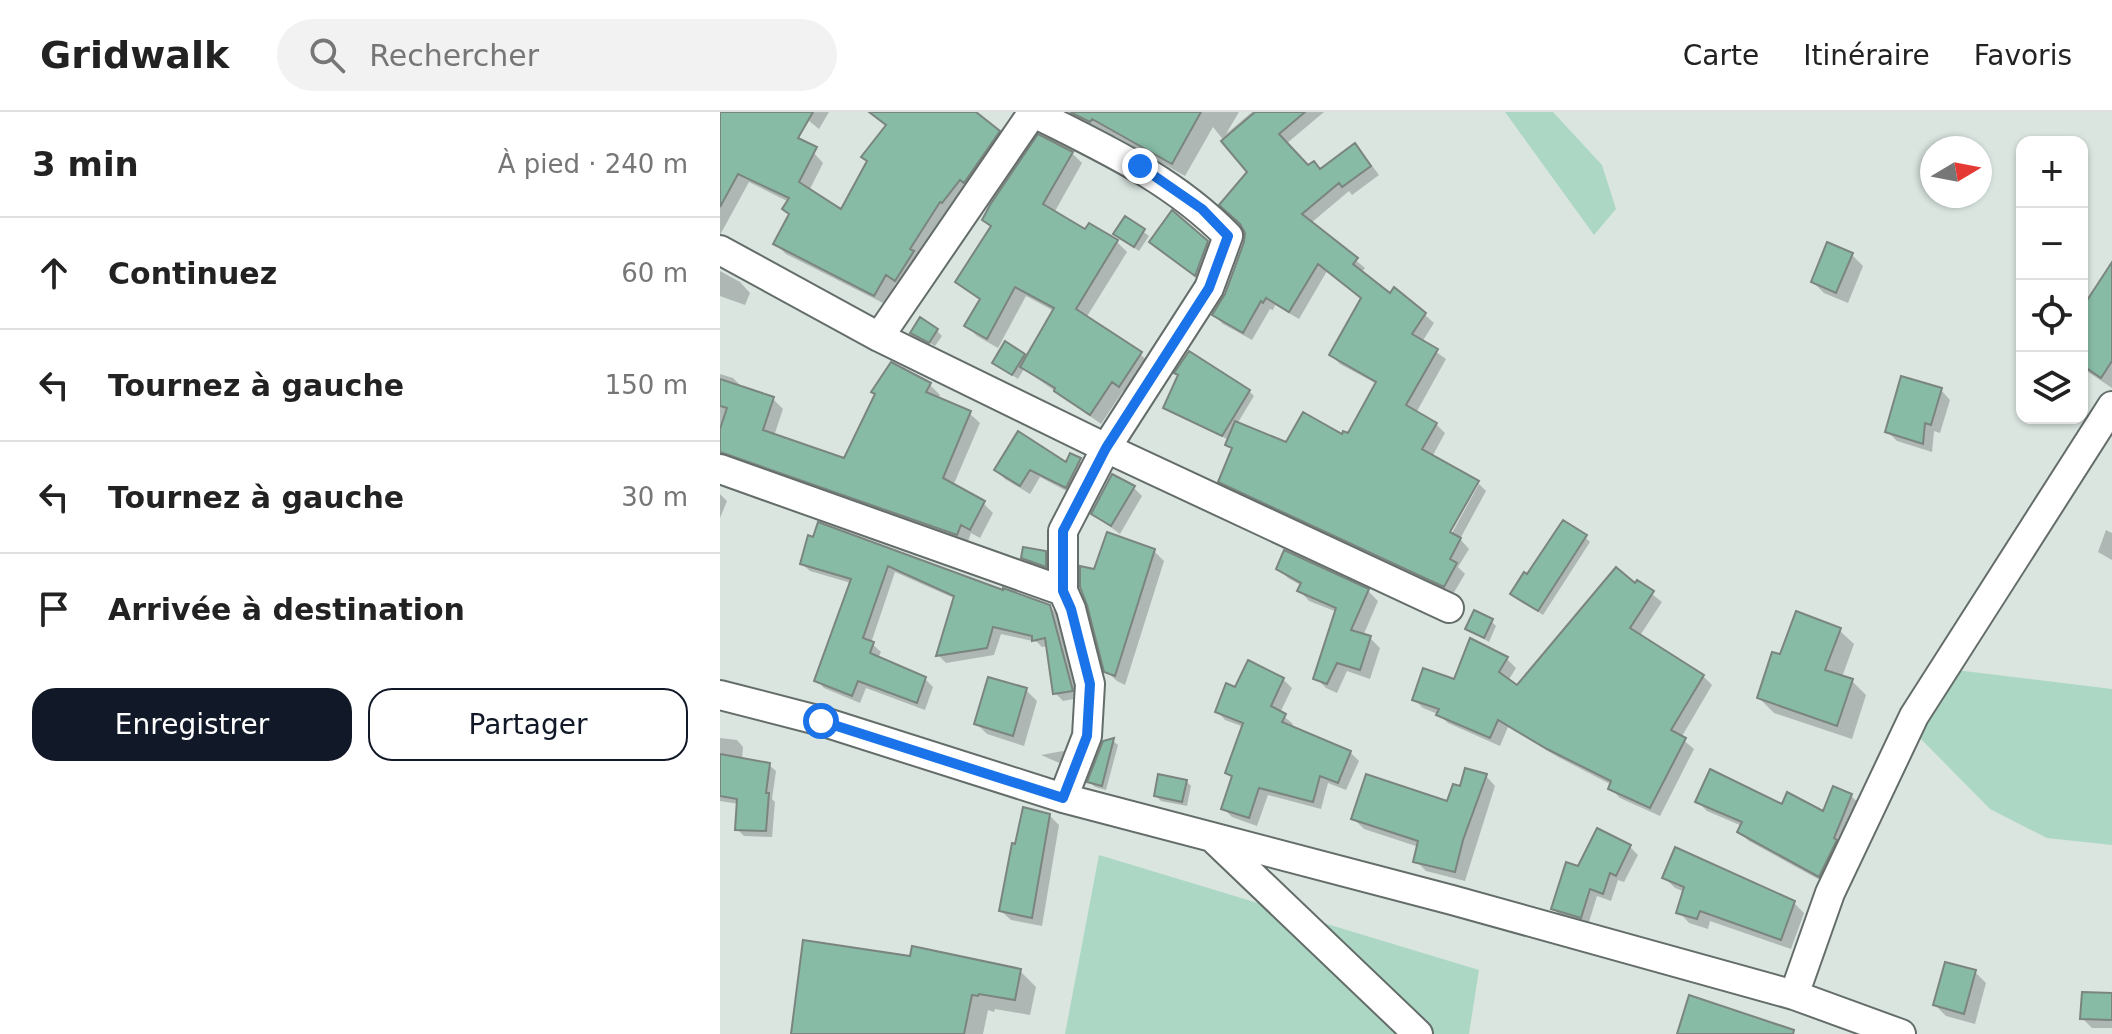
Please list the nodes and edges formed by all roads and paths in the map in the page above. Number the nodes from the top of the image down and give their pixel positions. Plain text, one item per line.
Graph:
1 (1032, 112) edge
2 (720, 250) edge
3 (879, 337) junction
4 (2112, 406) edge
5 (1106, 448) junction
6 (720, 469) edge
7 (1063, 591) junction
8 (1449, 608) dead end
9 (720, 695) edge
10 (1063, 798) junction
11 (1213, 838) junction
12 (1794, 995) junction
13 (1418, 1034) edge
14 (1901, 1034) edge

1 - 3 street
1 - 5 street
2 - 3 street
3 - 5 street
4 - 12 street
5 - 7 street
5 - 8 street
6 - 7 street
7 - 10 street
9 - 10 street
10 - 11 street
11 - 12 street
11 - 13 street
12 - 14 street

